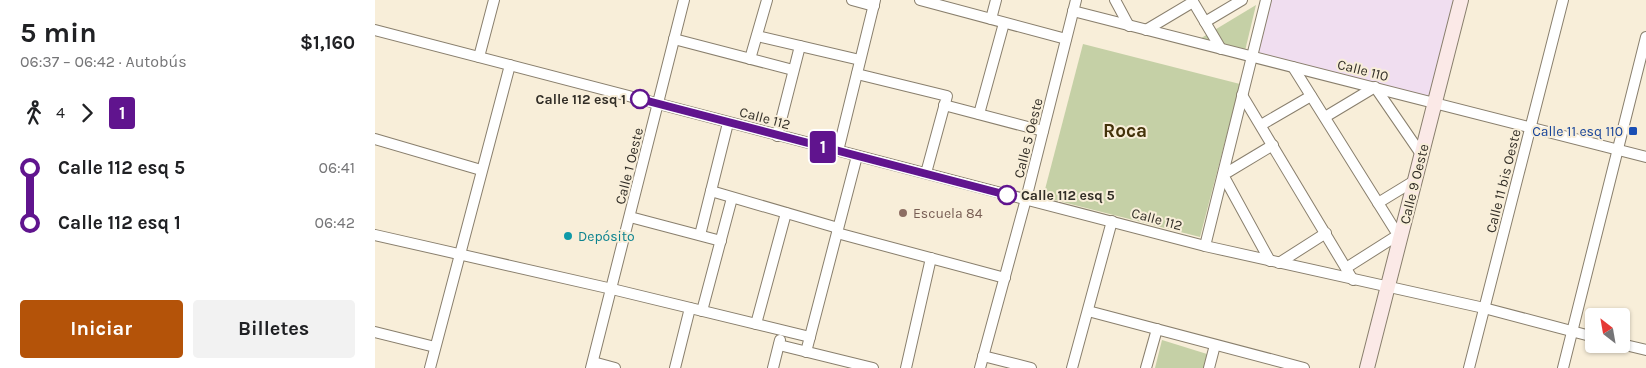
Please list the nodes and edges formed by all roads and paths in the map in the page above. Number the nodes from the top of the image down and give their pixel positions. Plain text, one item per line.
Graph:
1 (494, 0) edge
2 (684, 0) edge
3 (767, 0) edge
4 (852, 0) edge
5 (920, 0) edge
6 (996, 0) edge
7 (1076, 0) edge
8 (1115, 0) edge
9 (1241, 0) edge
10 (1257, 0) edge
11 (1461, 0) edge
12 (1563, 0) edge
13 (1192, 1) edge
14 (874, 3) edge
15 (1264, 5) edge
16 (1073, 12) junction
17 (991, 19) junction
18 (1205, 22) junction
19 (1004, 23) junction
20 (1129, 26) junction
21 (375, 30) edge
22 (1146, 30) junction
23 (757, 36) junction
24 (1646, 37) edge
25 (674, 39) junction
26 (1066, 39) junction
27 (800, 46) junction
28 (1221, 49) junction
29 (479, 57) junction
30 (1252, 57) junction
31 (750, 59) junction
32 (860, 60) junction
33 (510, 65) junction
34 (1293, 67) junction
35 (793, 70) junction
36 (857, 74) junction
37 (1375, 87) junction
38 (1242, 95) junction
39 (1311, 96) junction
40 (946, 100) junction
41 (1434, 103) junction
42 (658, 104) junction
43 (979, 114) junction
44 (1325, 117) junction
45 (728, 122) junction
46 (1261, 125) junction
47 (1531, 127) junction
48 (1043, 130) junction
49 (777, 136) junction
50 (375, 139) edge
51 (1273, 145) junction
52 (1618, 149) junction
53 (838, 151) junction
54 (1421, 154) junction
55 (857, 156) junction
56 (1646, 156) edge
57 (481, 170) junction
58 (926, 173) junction
59 (1223, 175) junction
60 (1415, 181) junction
61 (711, 192) junction
62 (732, 198) junction
63 (1026, 200) junction
64 (1378, 203) junction
65 (786, 213) junction
66 (630, 217) junction
67 (1112, 222) junction
68 (838, 230) junction
69 (1326, 234) junction
70 (375, 235) edge
71 (700, 235) junction
72 (1399, 237) junction
73 (721, 241) junction
74 (1205, 246) junction
75 (459, 254) junction
76 (931, 258) junction
77 (1275, 262) junction
78 (1346, 268) junction
79 (1005, 278) junction
80 (1353, 280) junction
81 (1388, 288) junction
82 (612, 289) junction
83 (690, 308) junction
84 (1484, 308) junction
85 (702, 311) junction
86 (1088, 311) junction
87 (756, 324) junction
88 (1157, 329) junction
89 (783, 330) junction
90 (1572, 331) junction
91 (375, 332) edge
92 (1585, 335) edge
93 (810, 337) junction
94 (1215, 344) junction
95 (779, 345) junction
96 (1630, 346) edge
97 (435, 347) junction
98 (1646, 350) edge
99 (806, 352) junction
100 (983, 356) junction
101 (837, 364) edge
102 (592, 365) edge
103 (1280, 365) edge
104 (430, 368) edge
105 (615, 368) edge
106 (675, 368) edge
107 (773, 368) edge
108 (873, 368) edge
109 (906, 368) edge
110 (980, 368) edge
111 (1031, 368) edge
112 (1073, 368) edge
113 (1146, 368) edge
114 (1209, 368) edge
115 (1304, 368) edge
116 (1367, 368) edge
117 (1469, 368) edge
118 (1563, 368) edge

1 - 29 street
2 - 25 street, Calle 1 Oeste
3 - 23 street
4 - 14 street
5 - 17 street
6 - 17 street
7 - 16 street, Calle 5 Oeste
8 - 20 street
9 - 18 street
10 - 15 street
11 - 41 main road, Calle 9 Oeste
12 - 47 street, Calle 11 bis Oeste
13 - 18 street
13 - 22 street
14 - 32 street
15 - 30 street
16 - 20 street, Calle 110
16 - 26 street, Calle 5 Oeste
17 - 19 street
18 - 28 street
19 - 26 street
19 - 43 street
20 - 22 street, Calle 110
21 - 29 street, Calle 112
22 - 28 street, Calle 110
23 - 27 street
23 - 31 street
24 - 52 street
25 - 31 street
25 - 42 street, Calle 1 Oeste
26 - 48 street, Calle 5 Oeste
27 - 32 street
27 - 35 street
28 - 30 street, Calle 110
29 - 33 street, Calle 112
30 - 34 street, Calle 110
30 - 38 street
31 - 35 street
32 - 36 street
33 - 42 street, Calle 112
33 - 57 street
34 - 37 street, Calle 110
34 - 39 street
35 - 49 street
36 - 40 street
36 - 53 street
37 - 41 street, Calle 110
37 - 44 street
37 - 54 street
38 - 46 street
38 - 59 street
39 - 44 street
39 - 46 street
40 - 43 street
40 - 58 street
41 - 47 street, Calle 110
41 - 54 main road, Calle 9 Oeste
42 - 45 street, Calle 112
42 - 66 street, Calle 1 Oeste
43 - 48 street
44 - 64 street
45 - 49 street, Calle 112
45 - 61 street
46 - 51 street
47 - 52 street, Calle 110
47 - 84 street, Calle 11 bis Oeste
48 - 63 street, Calle 5 Oeste
49 - 53 street, Calle 112
50 - 57 street
51 - 59 street
51 - 69 street
52 - 56 street, Calle 110
52 - 90 street
53 - 55 street, Calle 112
54 - 60 main road, Calle 9 Oeste
55 - 58 street, Calle 112
55 - 68 street
57 - 75 street
58 - 63 street, Calle 112
59 - 74 street
59 - 77 street
60 - 64 street
60 - 72 main road, Calle 9 Oeste
61 - 62 street
61 - 71 street
62 - 65 street
62 - 73 street
63 - 67 street, Calle 112
63 - 79 street, Calle 5 Oeste
64 - 72 street
65 - 68 street
65 - 87 street
66 - 71 street
66 - 82 street, Calle 1 Oeste
67 - 74 street, Calle 112
67 - 86 street
68 - 76 street
68 - 93 street
69 - 77 street
69 - 78 street
70 - 75 street
71 - 73 street
72 - 78 street
72 - 81 main road, Calle 9 Oeste
73 - 85 street
74 - 77 street, Calle 112
75 - 82 street
75 - 97 street
76 - 79 street
76 - 109 street
77 - 80 street, Calle 112
78 - 80 street
79 - 100 street, Calle 5 Oeste
80 - 81 street, Calle 112
81 - 84 street, Calle 112
81 - 116 main road, Calle 9 Oeste
82 - 83 street
82 - 102 street, Calle 1 Oeste
83 - 85 street
83 - 106 street
84 - 90 street, Calle 112
84 - 117 street, Calle 11 bis Oeste
85 - 87 street
86 - 88 street
86 - 112 street
87 - 89 street
88 - 94 street
88 - 113 street
89 - 93 street
89 - 95 street
90 - 92 street, Calle 112
90 - 118 street
91 - 97 street
93 - 99 street
94 - 103 street
94 - 114 street
95 - 99 street
95 - 107 street
96 - 98 street
97 - 104 street
99 - 101 street
100 - 110 street, Calle 5 Oeste
100 - 111 street
101 - 108 street
102 - 105 street
103 - 115 street

